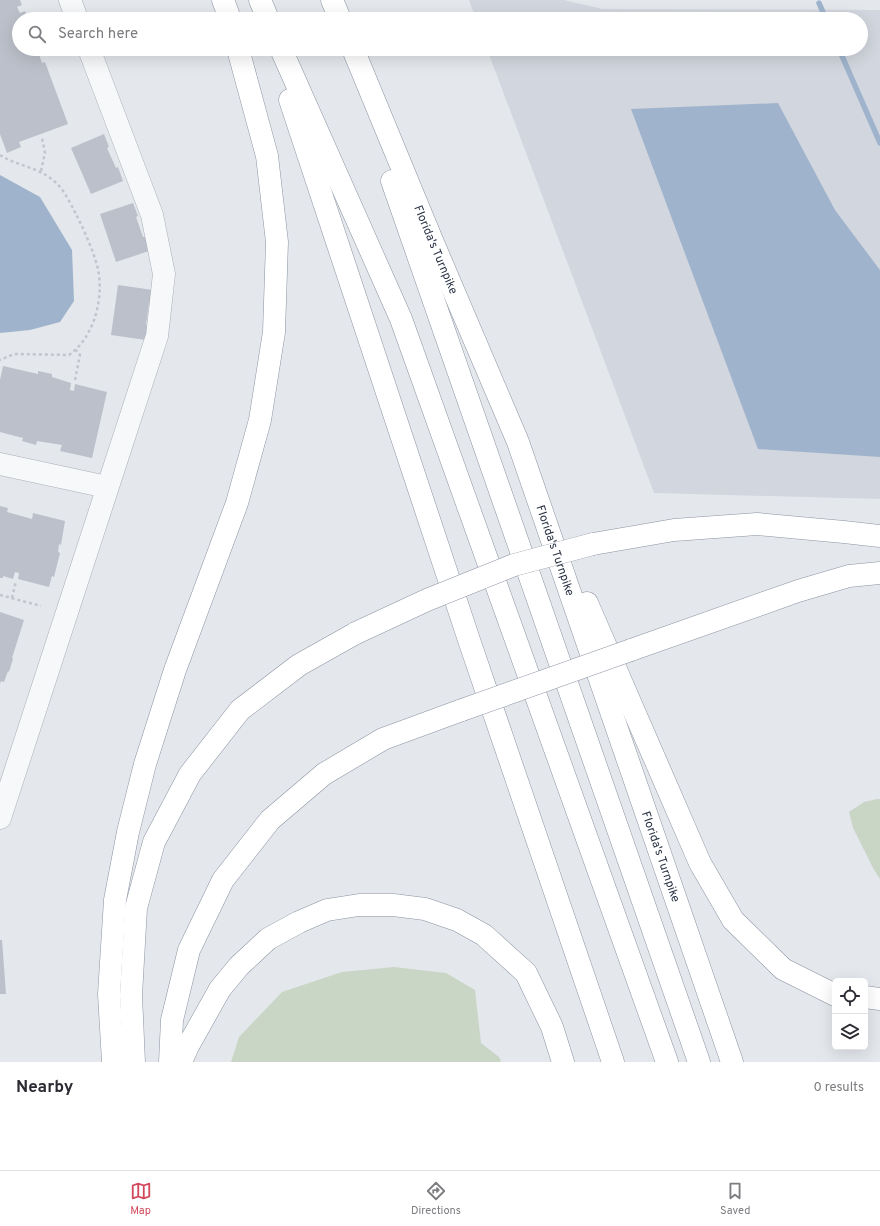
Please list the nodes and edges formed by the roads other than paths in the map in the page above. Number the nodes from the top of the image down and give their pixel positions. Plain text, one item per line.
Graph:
1 (70, 0) edge
2 (223, 0) edge
3 (258, 0) edge
4 (331, 0) edge
5 (74, 12) edge
6 (227, 12) edge
7 (262, 12) edge
8 (264, 12) edge
9 (334, 12) edge
10 (337, 12) edge
11 (92, 56) edge
12 (240, 56) edge
13 (276, 56) edge
14 (284, 56) edge
15 (348, 56) edge
16 (356, 56) edge
17 (518, 442) junction
18 (0, 464) edge
19 (107, 487) junction
20 (880, 536) edge
21 (880, 573) edge
22 (0, 818) edge
23 (832, 994) edge
24 (868, 997) edge
25 (880, 999) edge
26 (112, 1062) edge
27 (134, 1062) edge
28 (170, 1062) edge
29 (181, 1062) edge
30 (562, 1062) edge
31 (613, 1062) edge
32 (667, 1062) edge
33 (699, 1062) edge
34 (732, 1062) edge

1 - 5 street
2 - 6 highway
3 - 7 highway
3 - 8 highway
4 - 9 highway
4 - 10 highway
11 - 19 street
12 - 26 highway
13 - 31 highway
14 - 32 highway
15 - 33 highway
16 - 17 highway, Florida's Turnpike
17 - 23 highway
17 - 34 highway, Florida's Turnpike
18 - 19 street
19 - 22 street
20 - 27 highway, bridge
21 - 28 highway, bridge
24 - 25 highway
29 - 30 highway

